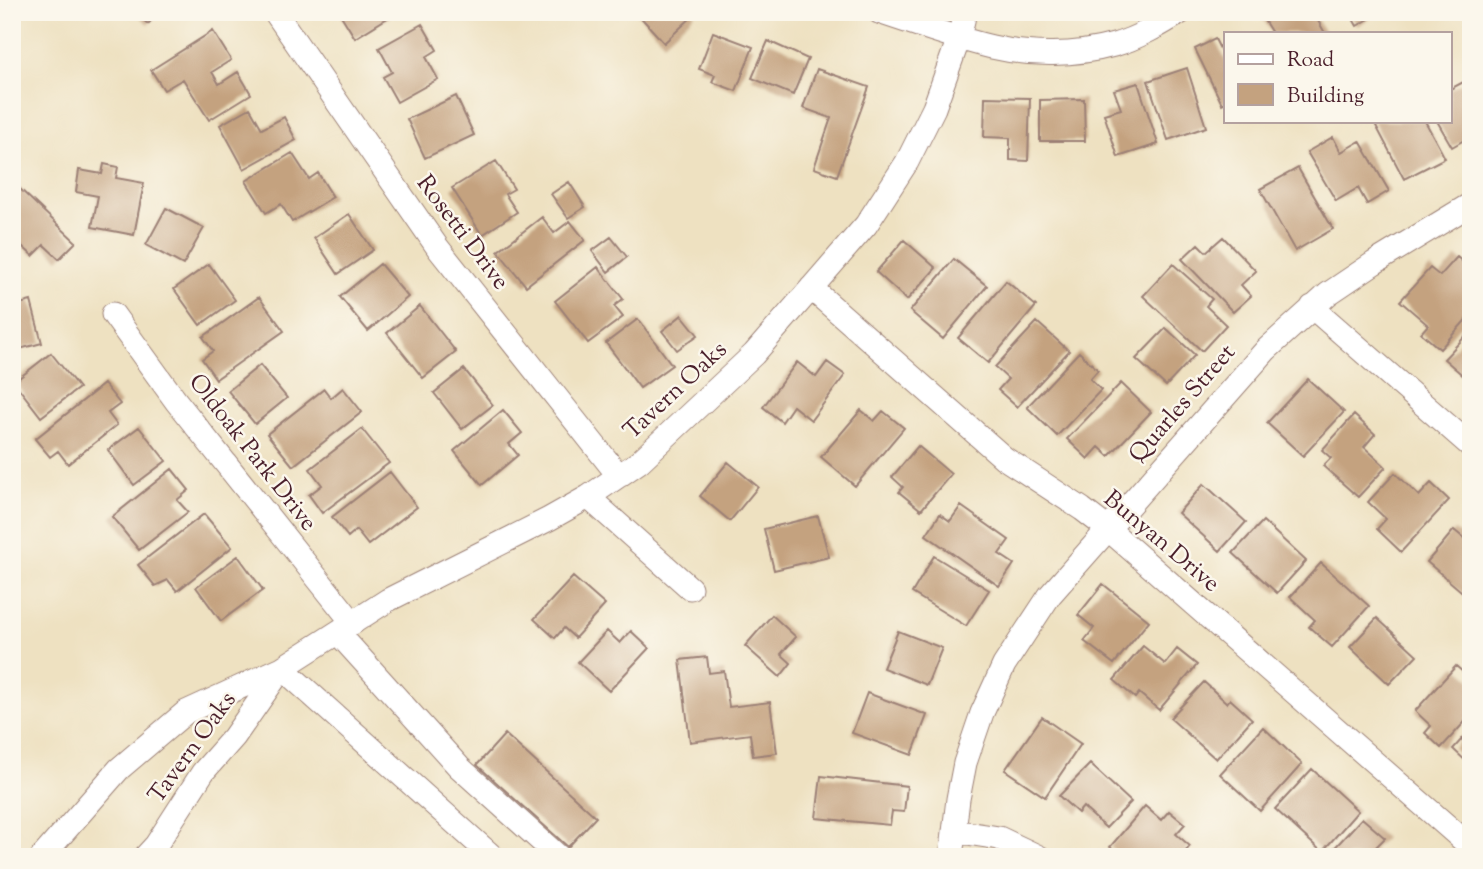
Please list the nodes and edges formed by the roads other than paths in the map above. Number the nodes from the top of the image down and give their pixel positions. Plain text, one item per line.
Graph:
1 (275, 12) edge
2 (879, 12) edge
3 (965, 12) edge
4 (1181, 12) edge
5 (959, 38) junction
6 (1471, 204) edge
7 (811, 288) junction
8 (1312, 307) junction
9 (113, 314) dead end
10 (1471, 446) edge
11 (619, 476) junction
12 (588, 497) junction
13 (1108, 529) junction
14 (690, 588) dead end
15 (345, 628) junction
16 (282, 668) junction
17 (954, 831) junction
18 (1471, 847) edge
19 (43, 857) edge
20 (145, 857) edge
21 (493, 857) edge
22 (559, 857) edge
23 (951, 857) edge
24 (1039, 857) edge

1 - 11 street, Rosetti Drive
2 - 5 street
3 - 5 street, Tavern Oaks
4 - 5 street
5 - 7 street, Tavern Oaks
6 - 8 street, Quarles Street
7 - 11 street, Tavern Oaks
7 - 13 street, Bunyan Drive
8 - 10 street
8 - 13 street, Quarles Street
9 - 15 street, Oldoak Park Drive
11 - 12 street, Tavern Oaks
12 - 14 street
12 - 15 street, Tavern Oaks
13 - 17 street, Quarles Street
13 - 18 street, Bunyan Drive
15 - 16 street, Tavern Oaks
15 - 22 street, Oldoak Park Drive
16 - 19 street, Tavern Oaks
16 - 20 street, Tavern Oaks
16 - 21 street
17 - 23 street, Quarles Street
17 - 24 street

